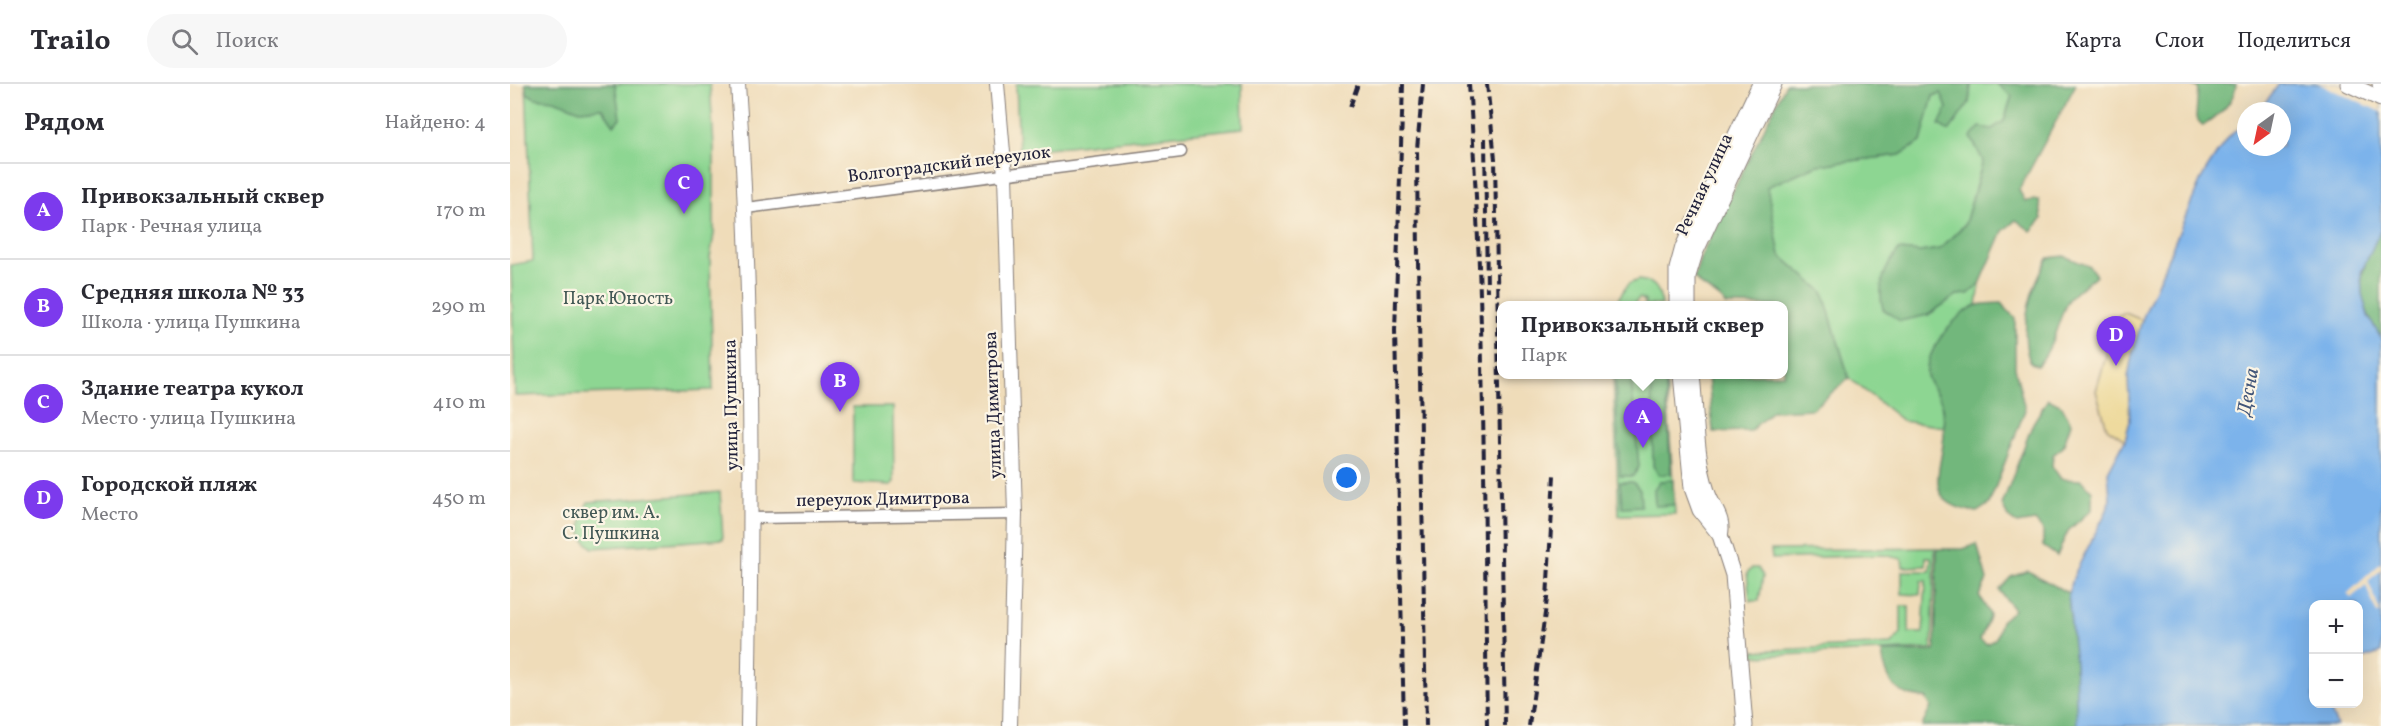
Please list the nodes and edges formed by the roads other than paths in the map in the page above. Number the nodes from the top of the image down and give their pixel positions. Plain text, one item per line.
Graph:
1 (738, 84) edge
2 (997, 84) edge
3 (1760, 84) edge
4 (1774, 84) edge
5 (2348, 84) edge
6 (2381, 99) edge
7 (1181, 152) dead end
8 (1005, 175) junction
9 (746, 208) junction
10 (1677, 301) edge
11 (1688, 301) edge
12 (1681, 379) edge
13 (1692, 379) edge
14 (1015, 514) junction
15 (751, 518) junction
16 (1720, 535) junction
17 (748, 726) edge
18 (1010, 726) edge
19 (1745, 726) edge

1 - 9 main road, улица Пушкина
2 - 8 main road, улица Димитрова
3 - 10 main road, Речная улица
4 - 11 main road, Речная улица
5 - 6 main road
7 - 8 street, Волгоградский переулок
8 - 9 street, Волгоградский переулок
8 - 14 main road, улица Димитрова
9 - 15 main road, улица Пушкина
12 - 16 main road
13 - 16 main road
14 - 15 street, переулок Димитрова
14 - 18 main road, улица Димитрова
15 - 17 main road, улица Пушкина
16 - 19 main road

